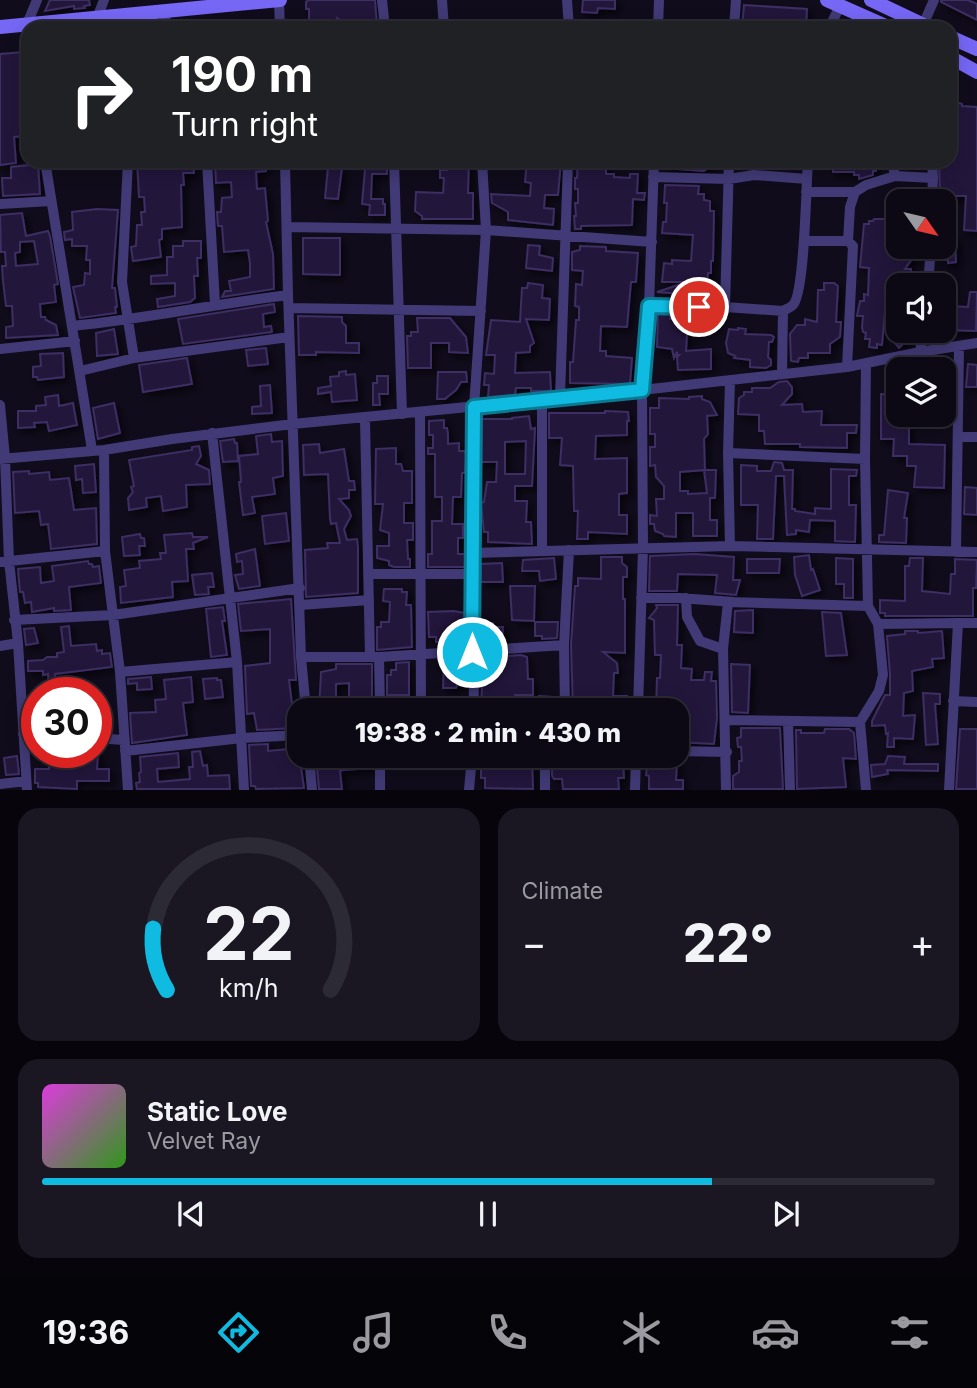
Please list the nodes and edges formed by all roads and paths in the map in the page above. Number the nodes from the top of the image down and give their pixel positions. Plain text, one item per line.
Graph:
1 (37, 0) edge
2 (104, 0) edge
3 (280, 0) edge
4 (382, 0) edge
5 (442, 0) edge
6 (567, 0) edge
7 (659, 0) edge
8 (736, 0) edge
9 (871, 0) edge
10 (934, 0) edge
11 (263, 1) edge
12 (834, 3) edge
13 (175, 7) edge
14 (30, 21) edge
15 (98, 21) edge
16 (107, 21) edge
17 (280, 21) edge
18 (385, 21) edge
19 (444, 21) edge
20 (568, 21) edge
21 (658, 21) edge
22 (734, 21) edge
23 (830, 21) edge
24 (874, 21) edge
25 (916, 21) edge
26 (928, 21) edge
27 (0, 27) edge
28 (21, 29) edge
29 (957, 40) edge
30 (977, 49) edge
31 (957, 61) edge
32 (977, 72) edge
33 (46, 168) edge
34 (128, 168) edge
35 (207, 168) edge
36 (285, 168) edge
37 (394, 168) edge
38 (482, 168) edge
39 (568, 168) edge
40 (654, 168) edge
41 (729, 168) edge
42 (808, 168) edge
43 (893, 168) edge
44 (932, 168) edge
45 (653, 177) junction
46 (895, 177) junction
47 (933, 178) junction
48 (729, 179) junction
49 (807, 179) junction
50 (933, 189) edge
51 (806, 192) junction
52 (855, 192) junction
53 (51, 201) junction
54 (0, 204) edge
55 (286, 227) junction
56 (395, 230) junction
57 (486, 230) junction
58 (566, 237) junction
59 (804, 241) junction
60 (848, 241) junction
61 (652, 242) junction
62 (288, 295) junction
63 (215, 304) junction
64 (649, 306) junction
65 (724, 307) junction
66 (289, 308) junction
67 (398, 311) junction
68 (481, 311) junction
69 (783, 311) junction
70 (128, 320) junction
71 (72, 326) junction
72 (289, 337) junction
73 (75, 341) junction
74 (921, 343) edge
75 (977, 343) edge
76 (959, 346) junction
77 (0, 349) edge
78 (920, 352) junction
79 (134, 358) junction
80 (866, 363) junction
81 (847, 367) junction
82 (80, 371) junction
83 (782, 373) junction
84 (730, 380) junction
85 (642, 390) junction
86 (560, 397) junction
87 (542, 399) junction
88 (0, 405) edge
89 (474, 407) junction
90 (420, 412) junction
91 (402, 414) junction
92 (365, 419) junction
93 (293, 424) junction
94 (212, 433) junction
95 (958, 437) junction
96 (977, 437) edge
97 (92, 450) junction
98 (104, 450) junction
99 (728, 453) junction
100 (3, 459) edge
101 (865, 459) junction
102 (730, 546) junction
103 (643, 548) junction
104 (569, 550) junction
105 (866, 550) junction
106 (105, 551) junction
107 (542, 551) junction
108 (956, 552) junction
109 (977, 552) edge
110 (472, 553) junction
111 (4, 562) edge
112 (369, 574) junction
113 (472, 575) junction
114 (420, 576) junction
115 (300, 588) junction
116 (231, 598) junction
117 (641, 598) junction
118 (686, 598) junction
119 (369, 600) junction
120 (728, 602) junction
121 (300, 605) junction
122 (868, 606) junction
123 (113, 615) junction
124 (14, 620) junction
125 (958, 623) junction
126 (977, 623) edge
127 (878, 624) junction
128 (18, 643) junction
129 (564, 645) junction
130 (0, 646) edge
131 (723, 649) junction
132 (472, 652) junction
133 (421, 654) junction
134 (302, 657) junction
135 (374, 657) junction
136 (237, 662) junction
137 (120, 672) junction
138 (21, 698) edge
139 (305, 698) edge
140 (379, 698) edge
141 (421, 698) edge
142 (474, 698) edge
143 (565, 698) edge
144 (638, 698) edge
145 (953, 701) junction
146 (977, 702) edge
147 (726, 720) junction
148 (788, 721) junction
149 (860, 722) junction
150 (287, 736) edge
151 (242, 738) junction
152 (112, 739) edge
153 (123, 740) junction
154 (125, 751) junction
155 (689, 751) edge
156 (727, 752) junction
157 (310, 768) edge
158 (380, 768) edge
159 (471, 768) edge
160 (545, 768) edge
161 (636, 768) edge
162 (0, 784) edge
163 (27, 785) edge
164 (128, 789) edge
165 (244, 789) edge
166 (312, 789) edge
167 (380, 789) edge
168 (469, 789) edge
169 (545, 789) edge
170 (635, 789) edge
171 (726, 789) edge
172 (790, 789) edge
173 (866, 789) edge
174 (949, 789) edge

1 - 14 street
2 - 15 street
3 - 11 street
3 - 17 street
4 - 18 street
5 - 19 street
6 - 20 street
7 - 21 street
8 - 22 street
9 - 25 street
10 - 26 street
11 - 13 street
12 - 23 street
12 - 24 street
13 - 16 street
27 - 28 street
29 - 30 street
31 - 32 street
33 - 53 street
34 - 70 street
35 - 63 street
36 - 55 street
37 - 56 street
38 - 57 street
39 - 58 street
40 - 45 street
41 - 48 street
42 - 49 street
43 - 46 street
44 - 47 street
45 - 48 street
45 - 61 street
46 - 47 street
46 - 52 street
47 - 50 street
48 - 49 street
48 - 65 street
49 - 51 street
51 - 52 street
51 - 59 street
52 - 60 street
53 - 54 street
53 - 71 street
55 - 56 street
55 - 62 street
56 - 57 street
56 - 67 street
57 - 58 street
57 - 68 street
58 - 61 street
58 - 86 street
59 - 60 street
59 - 69 street
60 - 81 street
61 - 64 street
62 - 63 street
62 - 66 street
63 - 70 street
64 - 65 street
64 - 85 street
65 - 69 street
66 - 67 street
66 - 72 street
67 - 68 street
67 - 91 street
68 - 89 street
69 - 83 street
70 - 71 street
70 - 79 street
71 - 73 street
72 - 79 street
72 - 93 street
73 - 77 street
73 - 82 street
74 - 78 street
75 - 76 street
76 - 78 street
76 - 95 street
78 - 80 street
79 - 82 street
80 - 81 street
80 - 101 street
81 - 83 street
82 - 97 street
83 - 84 street
84 - 85 street
84 - 99 street
85 - 86 street
85 - 103 street
86 - 87 street
87 - 89 street
87 - 107 street
88 - 100 street
89 - 90 street
89 - 110 street
90 - 91 street
90 - 114 street
91 - 92 street
92 - 93 street
92 - 112 street
93 - 94 street
93 - 115 street
94 - 98 street
94 - 116 street
95 - 96 street
95 - 108 street
97 - 98 street
97 - 100 street
98 - 106 street
99 - 101 street
99 - 102 street
100 - 111 street
101 - 105 street
102 - 103 street
102 - 105 street
103 - 104 street
103 - 117 street
104 - 107 street
104 - 129 street
105 - 108 street
105 - 122 street
106 - 111 street
106 - 123 street
107 - 110 street
108 - 109 street
110 - 113 street
111 - 124 street
112 - 114 street
112 - 119 street
113 - 114 street
113 - 132 street
114 - 133 street
115 - 116 street
115 - 121 street
116 - 123 street
116 - 136 street
117 - 118 street
117 - 144 street
118 - 120 street
118 - 131 street
119 - 121 street
119 - 135 street
120 - 122 street
120 - 131 street
121 - 134 street
122 - 127 street
123 - 124 street
123 - 137 street
124 - 128 street
125 - 126 street
125 - 127 street
125 - 145 street
127 - 149 street
128 - 130 street
128 - 138 street
129 - 132 street
129 - 143 street
131 - 147 street
132 - 133 street
132 - 142 street
133 - 135 street
133 - 141 street
134 - 135 street
134 - 139 street
135 - 140 street
136 - 137 street
136 - 151 street
137 - 153 street
145 - 146 street
145 - 174 street
147 - 148 street
147 - 156 street
148 - 149 street
148 - 172 street
149 - 173 street
150 - 151 street
151 - 154 street
151 - 165 street
152 - 153 street
153 - 154 street
154 - 164 street
155 - 156 street
156 - 171 street
157 - 166 street
158 - 167 street
159 - 168 street
160 - 169 street
161 - 170 street
162 - 163 street

